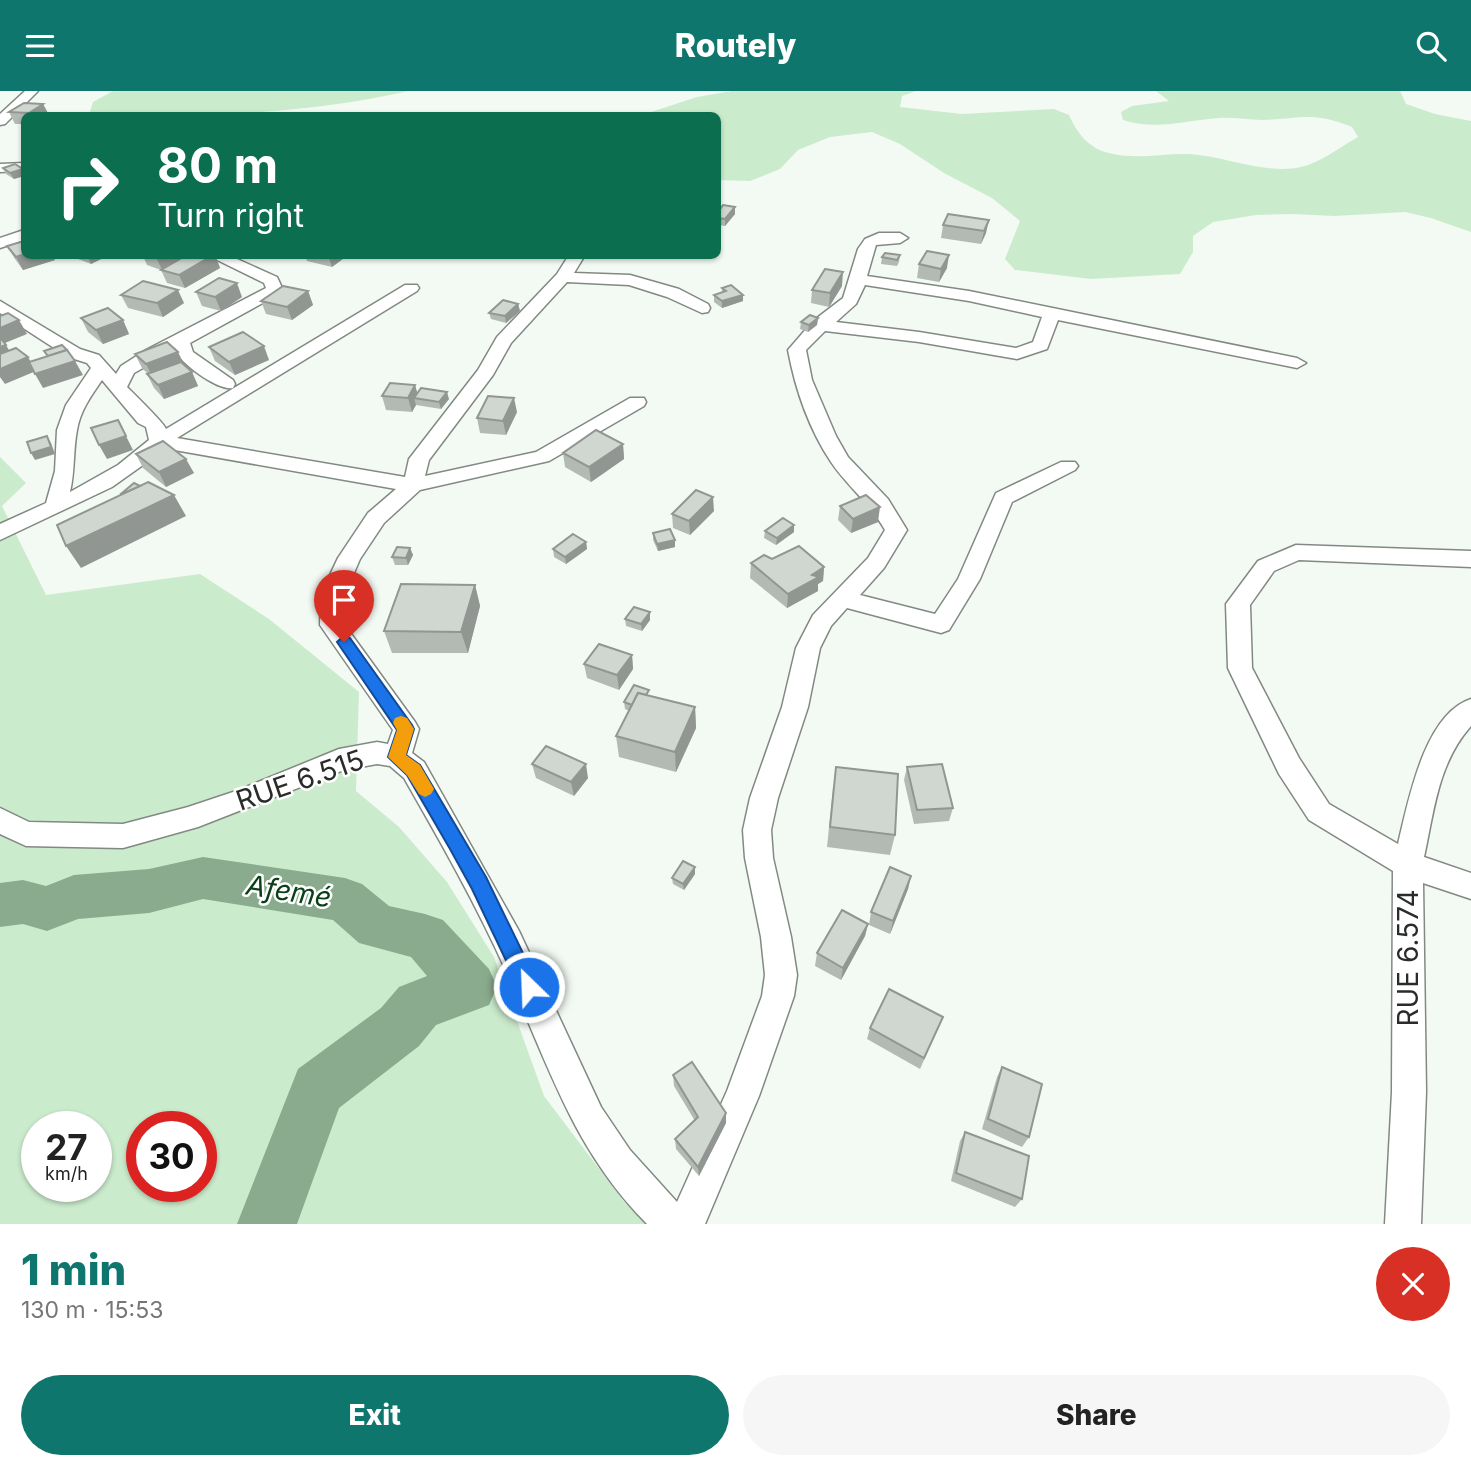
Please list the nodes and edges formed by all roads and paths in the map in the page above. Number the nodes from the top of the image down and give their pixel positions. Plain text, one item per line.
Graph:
1 (33, 91) edge
2 (0, 121) edge
3 (21, 167) edge
4 (0, 168) edge
5 (21, 236) edge
6 (900, 238) dead end
7 (0, 243) edge
8 (223, 259) edge
9 (574, 259) edge
10 (563, 277) junction
11 (857, 279) junction
12 (411, 288) dead end
13 (0, 306) edge
14 (702, 308) dead end
15 (1052, 314) junction
16 (819, 325) junction
17 (181, 341) junction
18 (1297, 363) dead end
19 (101, 368) junction
20 (226, 384) dead end
21 (118, 387) junction
22 (637, 402) dead end
23 (159, 440) junction
24 (1068, 466) dead end
25 (412, 485) junction
26 (57, 505) junction
27 (0, 533) edge
28 (1471, 559) edge
29 (841, 598) junction
30 (1471, 709) edge
31 (397, 757) junction
32 (0, 820) edge
33 (1408, 865) junction
34 (1471, 886) edge
35 (674, 1224) edge
36 (686, 1224) edge
37 (1403, 1224) edge

1 - 2 street
3 - 4 street
5 - 7 street
6 - 11 street
8 - 17 street
9 - 10 street
10 - 14 street
10 - 25 street
11 - 15 street
11 - 16 street
12 - 23 street
13 - 19 street
15 - 16 street
15 - 18 street
16 - 29 street
17 - 20 street
17 - 21 street
19 - 21 street
19 - 26 street
21 - 23 street
22 - 25 street
23 - 25 street
23 - 26 street
24 - 29 street
25 - 31 street
26 - 27 street
28 - 33 street
29 - 36 street
30 - 33 street, RUE 6.574
31 - 32 street, RUE 6.515
31 - 35 street, RUE 6.515
33 - 34 street
33 - 37 street, RUE 6.574

